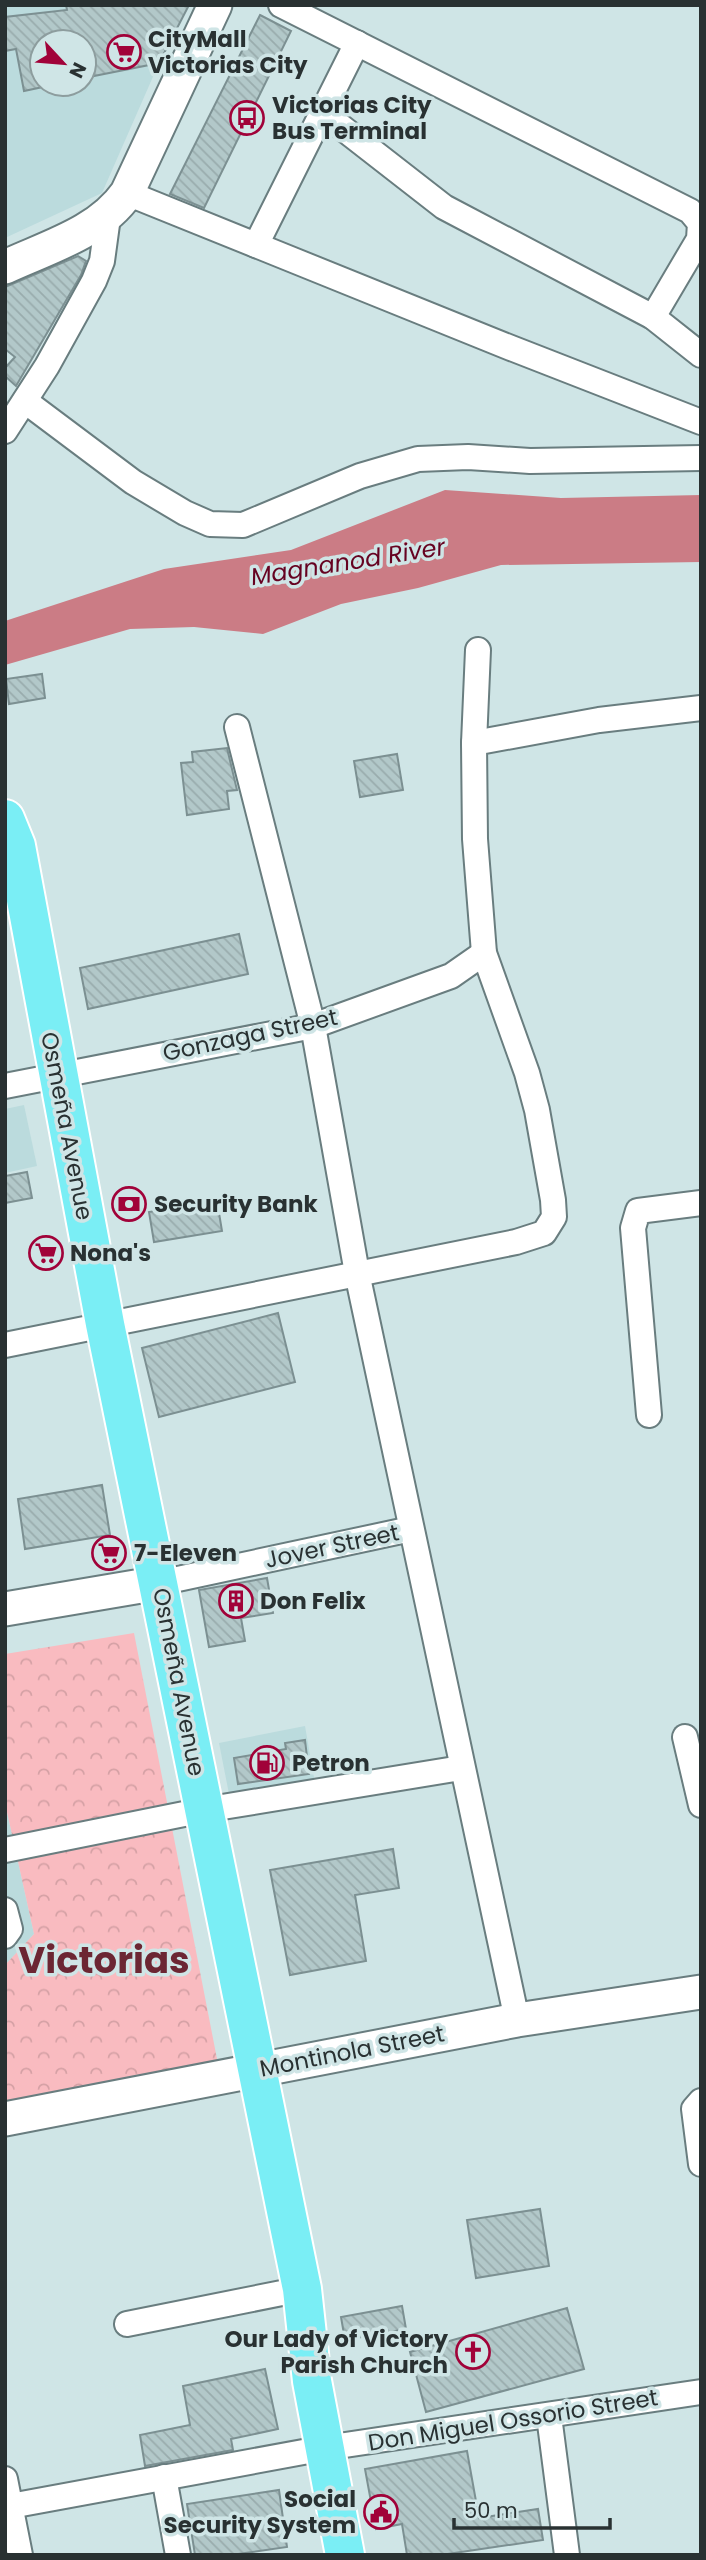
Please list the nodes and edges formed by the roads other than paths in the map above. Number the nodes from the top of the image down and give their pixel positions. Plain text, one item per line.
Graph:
1 (215, 5) edge
2 (281, 5) edge
3 (357, 43) junction
4 (323, 112) junction
5 (117, 205) junction
6 (256, 246) junction
7 (5, 267) edge
8 (653, 317) junction
9 (701, 355) edge
10 (25, 401) junction
11 (701, 422) edge
12 (5, 431) edge
13 (701, 458) edge
14 (478, 650) dead end
15 (701, 708) edge
16 (237, 727) dead end
17 (474, 743) junction
18 (5, 819) edge
19 (5, 935) edge
20 (484, 953) junction
21 (313, 1026) junction
22 (32, 1080) edge
23 (701, 1203) edge
24 (358, 1273) junction
25 (94, 1326) junction
26 (5, 1345) edge
27 (649, 1415) dead end
28 (411, 1529) junction
29 (147, 1585) junction
30 (5, 1609) edge
31 (685, 1737) dead end
32 (461, 1768) junction
33 (701, 1805) edge
34 (192, 1813) junction
35 (5, 1850) edge
36 (5, 1910) edge
37 (5, 1936) edge
38 (701, 1992) edge
39 (517, 2020) junction
40 (245, 2072) junction
41 (701, 2101) edge
42 (5, 2119) edge
43 (701, 2164) edge
44 (289, 2292) junction
45 (127, 2324) dead end
46 (701, 2392) edge
47 (549, 2416) junction
48 (325, 2448) junction
49 (164, 2477) junction
50 (5, 2479) edge
51 (8, 2506) edge
52 (20, 2555) edge
53 (178, 2555) edge
54 (345, 2555) edge
55 (568, 2555) edge

1 - 5 street
2 - 3 street
3 - 4 street
3 - 8 street
4 - 6 street
4 - 8 street
5 - 6 street
5 - 7 street
5 - 10 street
6 - 11 street
8 - 9 street
10 - 12 street
10 - 13 street
14 - 17 street
15 - 17 street
16 - 21 street
17 - 20 street
18 - 22 main road, Osmeña Avenue
19 - 22 main road, Osmeña Avenue
20 - 21 street, Gonzaga Street
20 - 24 street
21 - 22 street, Gonzaga Street
21 - 24 street
22 - 25 main road, Osmeña Avenue
23 - 27 street
24 - 25 street
24 - 28 street
25 - 26 street
25 - 29 main road, Osmeña Avenue
28 - 29 street, Jover Street
28 - 32 street
29 - 30 street, Jover Street
29 - 34 main road, Osmeña Avenue
31 - 33 street
32 - 34 street
32 - 39 street
34 - 35 street
34 - 40 main road, Osmeña Avenue
36 - 37 street
38 - 39 street, Montinola Street
39 - 40 street, Montinola Street
40 - 42 street, Montinola Street
40 - 44 main road, Osmeña Avenue
41 - 43 street
44 - 45 street
44 - 48 main road, Osmeña Avenue
46 - 47 street, Don Miguel Ossorio Street
47 - 48 street, Don Miguel Ossorio Street
47 - 55 street
48 - 49 street, Don Miguel Ossorio Street
48 - 54 main road, Osmeña Avenue
49 - 51 street, Don Miguel Ossorio Street
49 - 53 street
50 - 51 street
51 - 52 street

